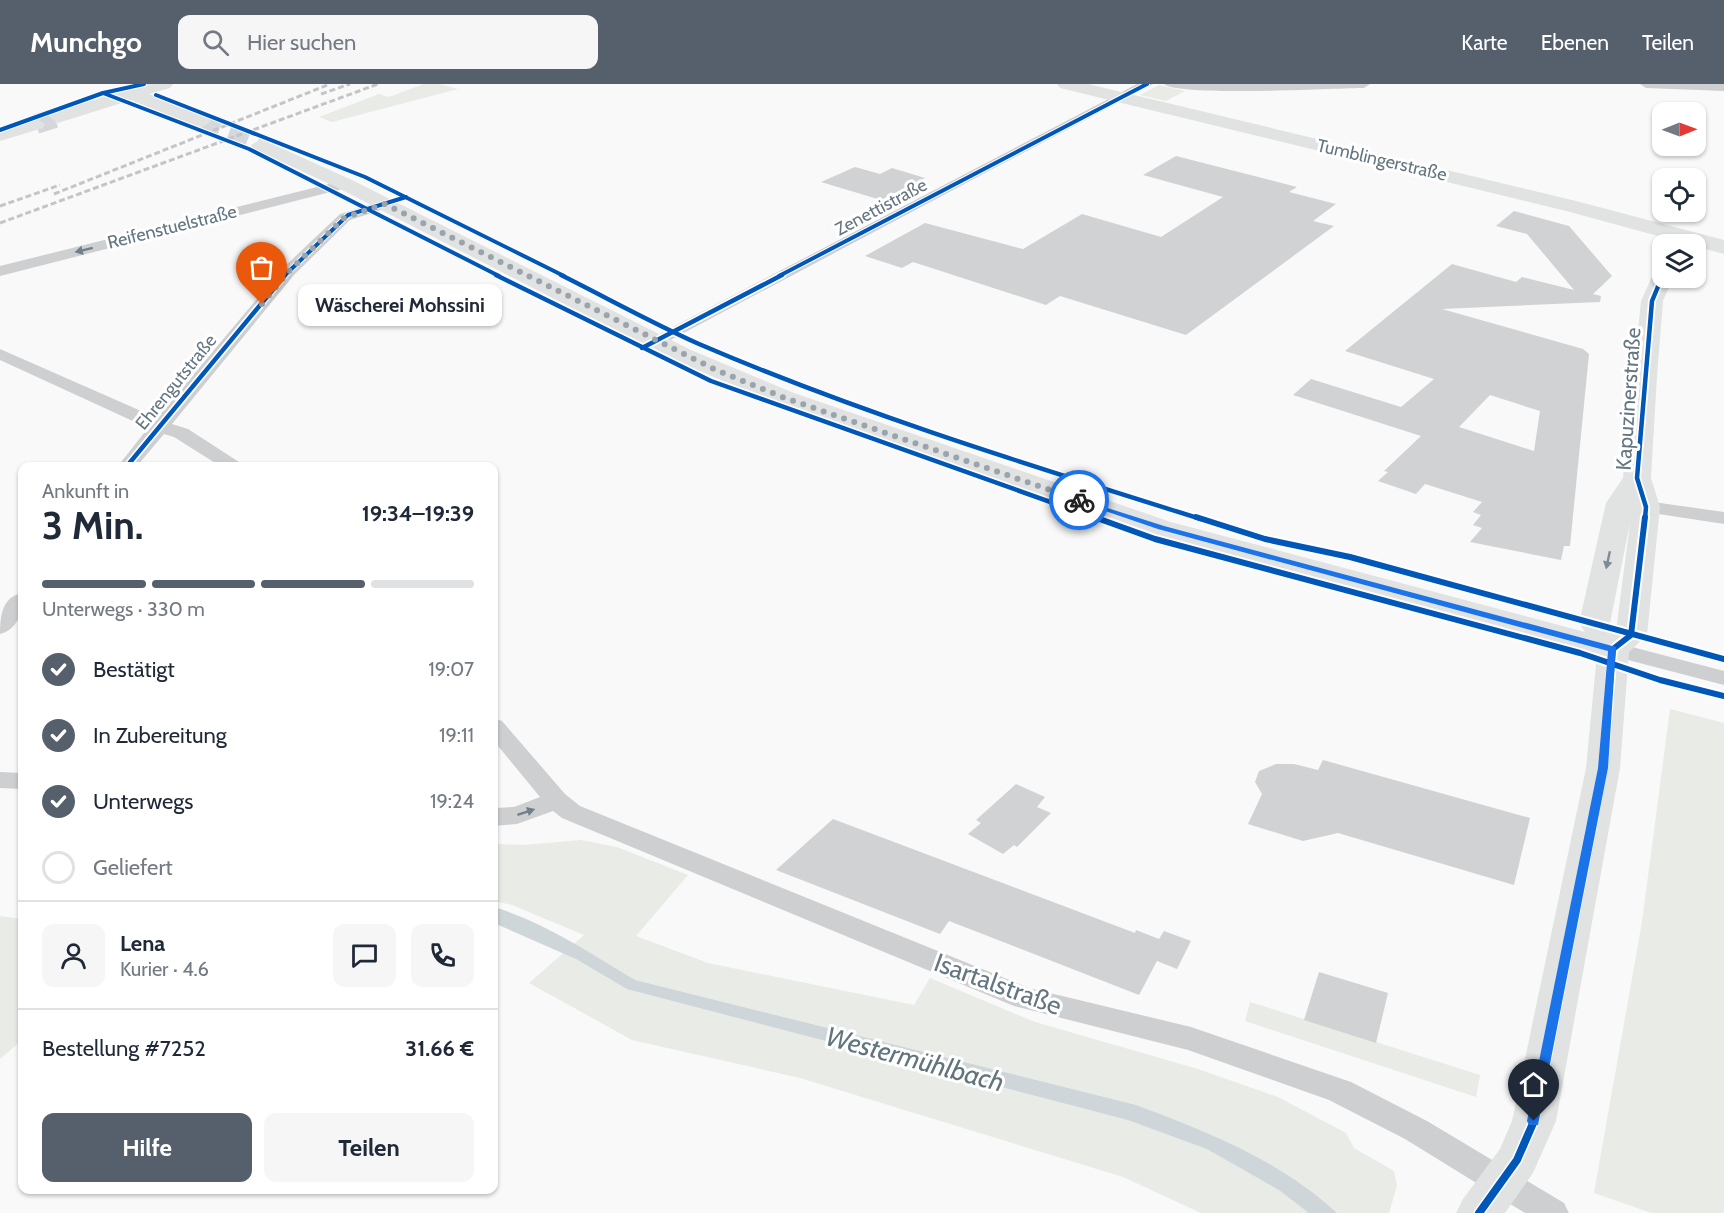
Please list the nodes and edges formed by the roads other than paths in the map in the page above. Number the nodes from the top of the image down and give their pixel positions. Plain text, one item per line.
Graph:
1 (164, 84) edge
2 (1066, 84) edge
3 (1147, 84) edge
4 (1170, 84) edge
5 (1364, 84) edge
6 (1646, 84) edge
7 (1724, 87) edge
8 (132, 94) junction
9 (1120, 97) junction
10 (58, 117) tunnel mouth
11 (201, 122) tunnel mouth
12 (36, 124) tunnel mouth
13 (0, 135) edge
14 (261, 145) tunnel mouth
15 (345, 184) junction
16 (385, 204) junction
17 (1724, 226) edge
18 (1664, 234) edge
19 (1706, 236) edge
20 (1706, 245) edge
21 (1724, 247) edge
22 (0, 271) edge
23 (1657, 288) edge
24 (655, 341) junction
25 (0, 354) edge
26 (158, 426) junction
27 (130, 462) edge
28 (226, 462) edge
29 (1637, 478) junction
30 (1646, 507) junction
31 (1724, 518) edge
32 (18, 604) edge
33 (0, 627) edge
34 (1613, 649) junction
35 (1724, 678) edge
36 (498, 731) edge
37 (0, 780) edge
38 (18, 781) edge
39 (556, 800) junction
40 (498, 817) edge
41 (1491, 1197) edge
42 (1553, 1213) edge

1 - 8 street
2 - 9 street, Tumblingerstraße
3 - 9 street, Zenettistraße
4 - 5 street
6 - 7 street
8 - 10 street
8 - 11 street
9 - 18 street, Tumblingerstraße
9 - 24 street, Zenettistraße
12 - 13 street
14 - 15 street
15 - 16 street
15 -> 22 street, Reifenstuelstraße
16 - 24 street
16 - 26 street, Ehrengutstraße
17 - 19 street
20 - 21 street, Tumblingerstraße
23 - 29 street, Kapuzinerstraße
24 - 34 street
25 - 26 street
26 - 27 street, Ehrengutstraße
26 - 28 street
29 - 30 street, Kapuzinerstraße
29 -> 34 street, Kapuzinerstraße
30 - 31 street
30 - 34 street, Kapuzinerstraße
32 - 33 street
34 - 35 street
34 - 41 street
36 - 39 street, Isartalstraße
37 - 38 street
40 -> 39 street
39 - 41 street, Isartalstraße
41 - 42 street, Isartalstraße

